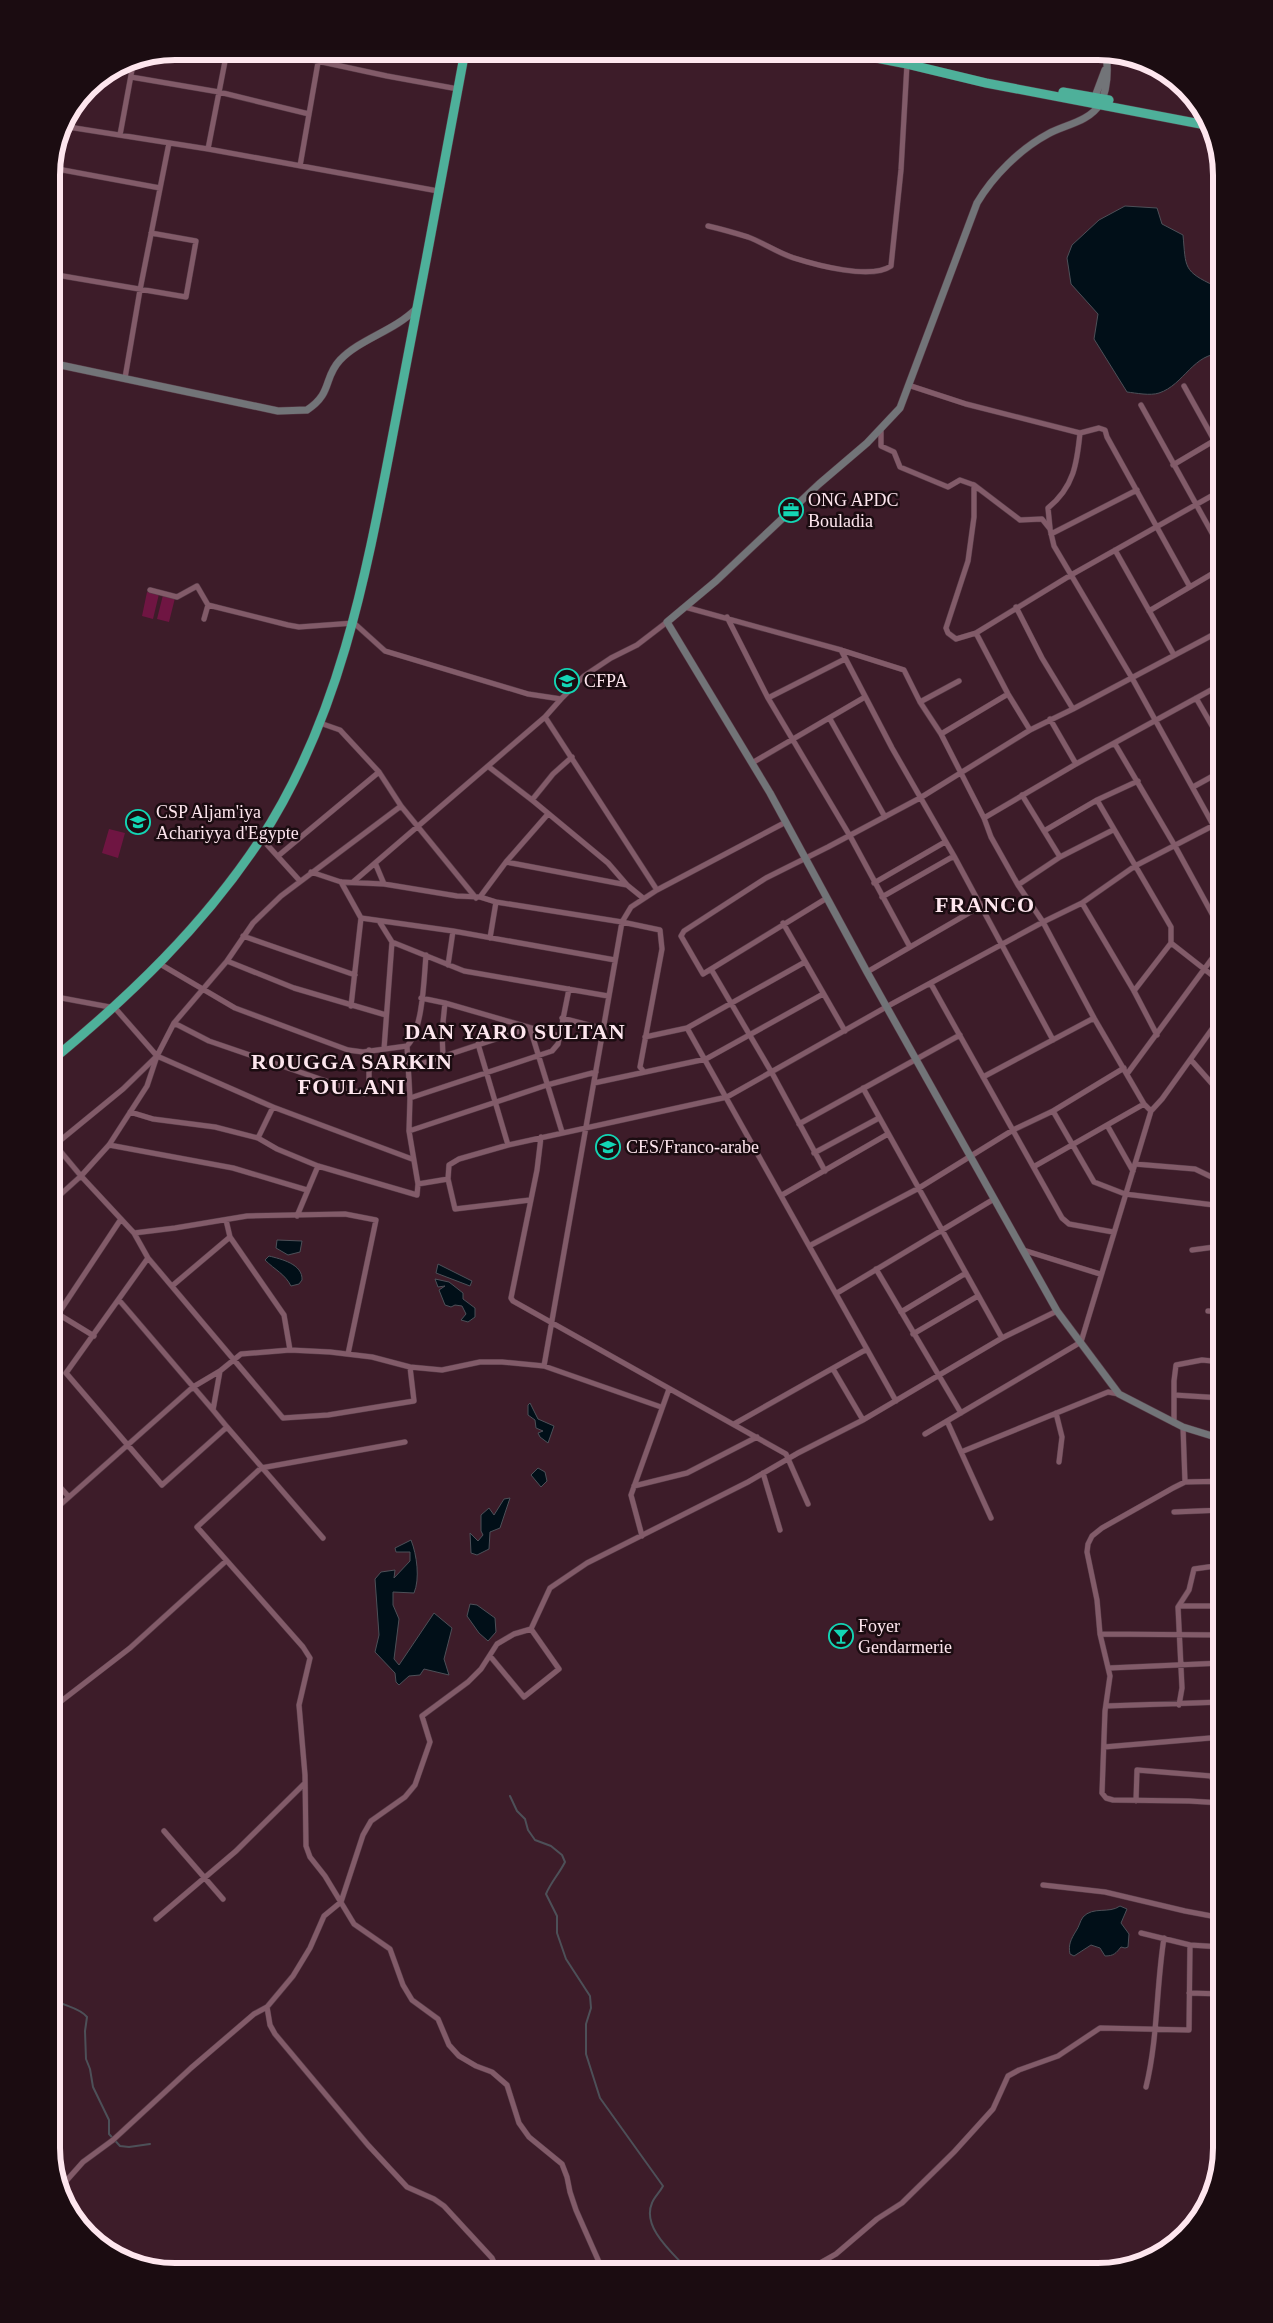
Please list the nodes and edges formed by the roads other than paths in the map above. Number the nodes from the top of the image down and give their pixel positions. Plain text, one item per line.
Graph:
1 (225, 60) edge
2 (319, 60) joint
3 (463, 60) edge
4 (891, 60) edge
5 (1107, 60) edge
6 (907, 64) junction
7 (132, 68) edge
8 (131, 77) junction
9 (458, 89) junction
10 (219, 92) junction
11 (1097, 101) junction
12 (309, 114) junction
13 (1198, 118) edge
14 (1201, 124) edge
15 (70, 128) edge
16 (120, 135) junction
17 (169, 143) junction
18 (208, 149) junction
19 (300, 166) junction
20 (60, 169) edge
21 (160, 188) junction
22 (438, 191) junction
23 (708, 226) dead end
24 (152, 232) junction
25 (60, 275) edge
26 (140, 290) junction
27 (416, 309) junction
28 (60, 365) edge
29 (125, 378) junction
30 (908, 385) junction
31 (1184, 386) dead end
32 (1141, 405) dead end
33 (880, 430) junction
34 (1080, 432) junction
35 (1213, 438) edge
36 (1213, 441) edge
37 (1173, 465) junction
38 (974, 485) junction
39 (1137, 490) junction
40 (1213, 495) edge
41 (1196, 505) junction
42 (1156, 527) junction
43 (1050, 531) junction
44 (1213, 535) edge
45 (1115, 550) junction
46 (1213, 573) edge
47 (1071, 575) junction
48 (1190, 587) junction
49 (150, 590) dead end
50 (208, 605) junction
51 (686, 606) junction
52 (1016, 607) junction
53 (1149, 611) junction
54 (727, 617) junction
55 (204, 619) dead end
56 (667, 622) junction
57 (354, 623) junction
58 (976, 633) junction
59 (1213, 636) edge
60 (842, 650) junction
61 (1174, 655) junction
62 (845, 660) junction
63 (1132, 678) junction
64 (959, 681) dead end
65 (1213, 689) edge
66 (1008, 694) junction
67 (865, 697) junction
68 (561, 698) junction
69 (768, 698) junction
70 (1196, 698) junction
71 (920, 702) junction
72 (1073, 709) junction
73 (545, 717) junction
74 (830, 719) junction
75 (1050, 719) junction
76 (1155, 720) junction
77 (320, 722) junction
78 (1213, 728) edge
79 (1030, 730) junction
80 (941, 734) junction
81 (792, 738) junction
82 (1115, 744) junction
83 (572, 758) junction
84 (752, 763) junction
85 (1076, 764) junction
86 (489, 767) junction
87 (379, 772) junction
88 (961, 774) junction
89 (1213, 776) edge
90 (1138, 781) junction
91 (1193, 787) junction
92 (1022, 795) junction
93 (920, 798) junction
94 (532, 800) junction
95 (1096, 800) junction
96 (401, 806) junction
97 (548, 814) junction
98 (885, 817) junction
99 (984, 818) junction
100 (786, 822) junction
101 (1213, 826) joint
102 (418, 827) junction
103 (1113, 830) junction
104 (1044, 831) junction
105 (850, 836) junction
106 (261, 838) junction
107 (945, 842) junction
108 (1176, 846) junction
109 (278, 856) junction
110 (954, 856) junction
111 (1060, 857) junction
112 (805, 858) junction
113 (506, 862) junction
114 (376, 865) junction
115 (1135, 866) junction
116 (311, 872) junction
117 (300, 881) junction
118 (341, 882) junction
119 (874, 882) junction
120 (352, 883) junction
121 (384, 884) junction
122 (627, 885) junction
123 (1018, 885) junction
124 (657, 890) junction
125 (478, 897) junction
126 (882, 897) junction
127 (644, 898) junction
128 (827, 898) junction
129 (496, 902) junction
130 (1082, 903) junction
131 (980, 906) junction
132 (1213, 915) edge
133 (362, 918) junction
134 (379, 921) junction
135 (622, 922) junction
136 (1043, 922) junction
137 (783, 923) junction
138 (453, 931) junction
139 (243, 936) junction
140 (490, 938) junction
141 (392, 942) junction
142 (1171, 943) junction
143 (1002, 945) junction
144 (910, 947) junction
145 (426, 955) junction
146 (1213, 958) edge
147 (615, 960) junction
148 (227, 961) junction
149 (805, 962) junction
150 (160, 964) junction
151 (448, 965) junction
152 (711, 969) junction
153 (1204, 970) junction
154 (867, 972) junction
155 (355, 975) junction
156 (1213, 976) edge
157 (931, 984) junction
158 (204, 989) junction
159 (569, 989) junction
160 (1134, 991) junction
161 (823, 994) junction
162 (608, 996) junction
163 (60, 998) edge
164 (422, 998) junction
165 (445, 1003) junction
166 (731, 1004) junction
167 (351, 1006) junction
168 (888, 1006) junction
169 (115, 1008) junction
170 (386, 1015) junction
171 (562, 1018) junction
172 (1094, 1018) junction
173 (174, 1023) junction
174 (530, 1028) junction
175 (687, 1028) junction
176 (1213, 1028) edge
177 (604, 1029) junction
178 (844, 1030) junction
179 (751, 1035) junction
180 (960, 1035) junction
181 (1157, 1035) junction
182 (559, 1036) junction
183 (645, 1037) junction
184 (1053, 1040) junction
185 (478, 1044) junction
186 (407, 1046) junction
187 (384, 1049) junction
188 (370, 1050) junction
189 (60, 1054) edge
190 (537, 1055) junction
191 (157, 1056) junction
192 (443, 1057) junction
193 (706, 1059) junction
194 (916, 1059) junction
195 (1190, 1060) junction
196 (408, 1068) junction
197 (1124, 1068) junction
198 (487, 1071) junction
199 (596, 1072) junction
200 (644, 1072) junction
201 (772, 1073) junction
202 (1128, 1074) junction
203 (983, 1077) junction
204 (594, 1082) junction
205 (548, 1085) junction
206 (1213, 1085) edge
207 (863, 1088) junction
208 (727, 1097) junction
209 (410, 1098) junction
210 (496, 1102) junction
211 (1144, 1104) junction
212 (273, 1107) junction
213 (1052, 1111) junction
214 (1151, 1111) junction
215 (130, 1112) junction
216 (880, 1118) junction
217 (799, 1124) junction
218 (1107, 1125) junction
219 (587, 1128) junction
220 (1013, 1130) junction
221 (409, 1131) junction
222 (562, 1132) junction
223 (888, 1134) junction
224 (258, 1138) junction
225 (541, 1138) junction
226 (60, 1139) edge
227 (109, 1144) junction
228 (1072, 1144) junction
229 (508, 1145) junction
230 (60, 1153) edge
231 (814, 1153) junction
232 (970, 1156) junction
233 (412, 1159) junction
234 (1135, 1164) junction
235 (318, 1166) junction
236 (1035, 1166) junction
237 (825, 1171) junction
238 (1133, 1171) junction
239 (81, 1176) junction
240 (1213, 1177) edge
241 (448, 1179) junction
242 (418, 1184) junction
243 (919, 1188) junction
244 (307, 1190) junction
245 (60, 1194) edge
246 (1125, 1194) junction
247 (782, 1195) junction
248 (994, 1199) junction
249 (530, 1200) junction
250 (1213, 1205) edge
251 (298, 1216) junction
252 (121, 1219) junction
253 (226, 1220) junction
254 (942, 1230) junction
255 (1113, 1232) junction
256 (134, 1233) junction
257 (230, 1237) junction
258 (811, 1245) junction
259 (1213, 1247) edge
260 (1023, 1250) junction
261 (1192, 1250) dead end
262 (148, 1258) junction
263 (876, 1270) junction
264 (966, 1274) junction
265 (1100, 1274) junction
266 (172, 1286) junction
267 (837, 1293) junction
268 (978, 1296) junction
269 (119, 1300) junction
270 (60, 1311) edge
271 (1057, 1311) junction
272 (1208, 1311) dead end
273 (1213, 1311) edge
274 (901, 1312) junction
275 (60, 1315) edge
276 (552, 1323) junction
277 (914, 1334) junction
278 (94, 1336) junction
279 (1002, 1338) junction
280 (1081, 1342) junction
281 (867, 1349) junction
282 (290, 1350) junction
283 (348, 1354) junction
284 (233, 1359) junction
285 (1212, 1361) edge
286 (544, 1366) junction
287 (410, 1367) junction
288 (833, 1368) junction
289 (220, 1371) junction
290 (939, 1374) junction
291 (193, 1387) junction
292 (669, 1389) junction
293 (1119, 1394) junction
294 (1174, 1395) junction
295 (1213, 1397) edge
296 (896, 1401) junction
297 (661, 1407) junction
298 (213, 1410) junction
299 (960, 1413) junction
300 (1056, 1413) junction
301 (863, 1420) junction
302 (947, 1421) junction
303 (1174, 1423) junction
304 (734, 1424) junction
305 (227, 1427) junction
306 (1183, 1427) junction
307 (925, 1434) dead end
308 (1213, 1436) edge
309 (757, 1437) junction
310 (404, 1442) dead end
311 (128, 1444) junction
312 (960, 1452) junction
313 (788, 1458) junction
314 (1060, 1462) dead end
315 (261, 1468) junction
316 (763, 1473) junction
317 (1185, 1482) junction
318 (1213, 1482) edge
319 (634, 1486) junction
320 (60, 1487) edge
321 (68, 1496) junction
322 (60, 1504) edge
323 (808, 1504) dead end
324 (1213, 1510) edge
325 (1174, 1512) dead end
326 (992, 1518) dead end
327 (780, 1530) dead end
328 (642, 1536) junction
329 (323, 1538) dead end
330 (226, 1561) junction
331 (1213, 1566) edge
332 (1179, 1606) junction
333 (1213, 1606) edge
334 (530, 1629) junction
335 (1100, 1634) junction
336 (1181, 1635) junction
337 (1213, 1635) edge
338 (490, 1656) junction
339 (1213, 1664) edge
340 (1182, 1666) junction
341 (1109, 1668) junction
342 (60, 1702) edge
343 (1213, 1703) edge
344 (1179, 1705) junction
345 (1106, 1706) junction
346 (1213, 1738) edge
347 (1104, 1747) junction
348 (1213, 1780) edge
349 (306, 1783) junction
350 (1136, 1801) junction
351 (1213, 1802) edge
352 (164, 1831) dead end
353 (206, 1877) junction
354 (1043, 1885) dead end
355 (223, 1899) dead end
356 (341, 1902) junction
357 (1213, 1916) edge
358 (156, 1919) dead end
359 (1141, 1932) dead end
360 (1164, 1938) junction
361 (1190, 1945) junction
362 (1213, 1946) edge
363 (1189, 1993) junction
364 (1213, 1994) edge
365 (267, 2007) junction
366 (1156, 2029) junction
367 (1146, 2087) dead end
368 (66, 2182) edge
369 (494, 2263) edge
370 (601, 2263) edge
371 (820, 2263) edge

1 - 10 street
2 - 9 street
2 - 12 street
3 - 9 highway
4 - 6 highway
5 - 11 street
6 - 11 highway
6 - 23 street
7 - 8 street
8 - 10 street
8 - 16 street
9 - 22 highway
10 - 12 street
10 - 18 street
11 - 13 highway
11 - 14 highway
11 - 30 street
12 - 19 street
15 - 16 street
16 - 17 street
17 - 18 street
17 - 21 street
18 - 19 street
19 - 22 street
20 - 21 street
21 - 24 street
22 - 27 highway
24 - 26 street
24 - 26 street
25 - 26 street
26 - 29 street
27 - 29 street
27 - 57 highway
28 - 29 street
30 - 33 street
30 - 34 street
31 - 35 street
32 - 37 street
33 - 38 street
33 - 51 street
34 - 39 street
34 - 43 street
36 - 37 street
37 - 41 street
38 - 43 street
38 - 58 street
39 - 42 street
39 - 43 street
40 - 41 street
41 - 42 street
41 - 44 street
42 - 45 street
42 - 48 street
43 - 47 street
45 - 47 street
45 - 53 street
46 - 48 street
47 - 52 street
47 - 63 street
48 - 53 street
49 - 50 street
50 - 55 street
50 - 57 street
51 - 54 street
51 - 56 street
52 - 58 street
52 - 72 street
53 - 61 street
54 - 60 street
54 - 69 street
56 - 68 street
56 - 84 street
57 - 68 street
57 - 77 highway
58 - 66 street
59 - 61 street
60 - 62 street
60 - 71 street
61 - 63 street
62 - 67 street
62 - 69 street
63 - 72 street
63 - 76 street
64 - 71 street
65 - 70 street
66 - 79 street
66 - 80 street
67 - 74 street
67 - 93 street
68 - 73 street
69 - 81 street
70 - 76 street
70 - 78 street
71 - 80 street
72 - 75 street
73 - 83 street
73 - 86 street
74 - 81 street
74 - 98 street
75 - 79 street
75 - 85 street
76 - 82 street
76 - 91 street
77 - 87 street
77 - 106 highway
79 - 88 street
80 - 88 street
81 - 84 street
81 - 105 street
82 - 85 street
82 - 90 street
83 - 94 street
83 - 124 street
84 - 100 street
85 - 92 street
86 - 94 street
86 - 102 street
87 - 96 street
87 - 109 street
88 - 93 street
88 - 99 street
89 - 91 street
90 - 95 street
90 - 108 street
91 - 101 street
92 - 99 street
92 - 104 street
93 - 98 street
93 - 107 street
94 - 97 street
95 - 103 street
95 - 104 street
96 - 102 street
96 - 116 street
97 - 113 street
97 - 122 street
98 - 105 street
99 - 123 street
100 - 112 street
100 - 124 street
101 - 108 street
102 - 114 street
102 - 125 street
103 - 111 street
103 - 115 street
104 - 111 street
105 - 112 street
105 - 119 street
106 - 109 street
106 - 150 highway
107 - 110 street
107 - 119 street
108 - 115 street
108 - 132 street
109 - 117 street
110 - 126 street
110 - 131 street
111 - 123 street
112 - 128 street
112 - 152 street
113 - 122 street
113 - 125 street
114 - 120 street
114 - 121 street
115 - 130 street
115 - 142 street
116 - 117 street
116 - 118 street
117 - 139 street
118 - 120 street
118 - 133 street
119 - 126 street
120 - 121 street
121 - 125 street
122 - 127 street
123 - 136 street
124 - 127 street
125 - 129 street
126 - 144 street
127 - 135 street
128 - 137 street
128 - 154 street
129 - 135 street
129 - 140 street
130 - 136 street
130 - 160 street
131 - 143 street
131 - 144 street
133 - 134 street
133 - 155 street
134 - 138 street
134 - 141 street
135 - 147 street
135 - 183 street
136 - 143 street
136 - 172 street
137 - 149 street
137 - 152 street
138 - 140 street
138 - 151 street
139 - 148 street
139 - 155 street
140 - 147 street
141 - 145 street
141 - 170 street
142 - 153 street
142 - 160 street
143 - 157 street
143 - 184 street
144 - 154 street
145 - 151 street
145 - 164 street
146 - 153 street
147 - 162 street
148 - 158 street
148 - 167 street
149 - 161 street
149 - 166 street
150 - 158 street
150 - 169 highway
151 - 159 street
152 - 166 street
153 - 156 street
153 - 181 street
154 - 168 street
155 - 167 street
157 - 168 street
157 - 180 street
158 - 173 street
158 - 188 street
159 - 162 street
159 - 171 street
160 - 181 street
161 - 178 street
161 - 179 street
162 - 177 street
163 - 169 street
164 - 165 street
164 - 186 street
165 - 174 street
165 - 192 street
166 - 175 street
166 - 179 street
167 - 170 street
168 - 178 street
168 - 194 street
169 - 189 highway
169 - 191 street
170 - 187 street
171 - 177 street
171 - 182 street
172 - 184 street
172 - 197 street
173 - 188 street
173 - 191 street
174 - 182 street
174 - 185 street
174 - 190 street
175 - 183 street
175 - 193 street
176 - 195 street
177 - 199 street
178 - 201 street
179 - 193 street
179 - 201 street
180 - 194 street
180 - 203 street
181 - 202 street
182 - 190 street
183 - 200 street
184 - 203 street
185 - 192 street
185 - 198 street
186 - 187 street
186 - 196 street
187 - 188 street
190 - 198 street
190 - 205 street
191 - 212 street
191 - 215 street
191 - 226 street
192 - 196 street
193 - 200 street
193 - 208 street
194 - 207 street
194 - 232 street
195 - 206 street
195 - 214 street
196 - 209 street
197 - 202 street
197 - 213 street
198 - 209 street
198 - 210 street
199 - 204 street
199 - 205 street
200 - 204 street
201 - 208 street
201 - 217 street
202 - 211 street
203 - 220 street
204 - 219 street
205 - 210 street
205 - 222 street
207 - 216 street
207 - 217 street
208 - 219 street
208 - 247 street
209 - 221 street
210 - 221 street
210 - 229 street
211 - 214 street
211 - 218 street
212 - 224 street
212 - 233 street
213 - 220 street
213 - 228 street
214 - 234 street
215 - 224 street
215 - 227 street
216 - 223 street
216 - 231 street
217 - 231 street
218 - 228 street
218 - 238 street
219 - 222 street
219 - 276 street
220 - 232 street
220 - 236 street
221 - 233 street
222 - 225 street
223 - 237 street
223 - 243 street
224 - 235 street
225 - 229 street
225 - 249 street
227 - 239 street
227 - 244 street
228 - 236 street
228 - 246 street
229 - 241 street
230 - 239 street
231 - 237 street
232 - 243 street
232 - 248 street
233 - 242 street
234 - 238 street
234 - 240 street
235 - 242 street
235 - 244 street
236 - 255 street
237 - 247 street
238 - 246 street
239 - 245 street
239 - 252 street
241 - 242 street
241 - 249 street
243 - 254 street
243 - 258 street
244 - 251 street
246 - 250 street
246 - 255 street
247 - 258 street
248 - 254 street
248 - 260 street
249 - 276 street
251 - 253 street
251 - 283 street
252 - 256 street
252 - 270 street
253 - 256 street
253 - 257 street
254 - 263 street
254 - 264 street
255 - 265 street
256 - 262 street
257 - 266 street
257 - 282 street
258 - 267 street
259 - 261 street
260 - 265 street
260 - 271 street
262 - 266 street
262 - 269 street
263 - 267 street
263 - 274 street
264 - 268 street
264 - 274 street
265 - 280 street
266 - 284 street
267 - 281 street
268 - 277 street
268 - 279 street
269 - 278 street
269 - 291 street
271 - 279 street
271 - 280 street
272 - 273 street
274 - 277 street
275 - 278 street
276 - 286 street
276 - 292 street
277 - 290 street
278 - 311 street
279 - 290 street
280 - 293 street
280 - 299 street
281 - 288 street
281 - 296 street
282 - 283 street
282 - 284 street
283 - 287 street
284 - 287 street
284 - 289 street
285 - 294 street
286 - 287 street
286 - 297 street
288 - 301 street
288 - 304 street
289 - 291 street
289 - 298 street
290 - 296 street
290 - 299 street
291 - 298 street
291 - 311 street
292 - 297 street
292 - 304 street
293 - 300 street
293 - 303 street
294 - 295 street
294 - 303 street
296 - 301 street
297 - 319 street
298 - 305 street
299 - 302 street
300 - 312 street
300 - 314 street
301 - 313 street
302 - 307 street
302 - 312 street
303 - 306 street
304 - 309 street
305 - 311 street
305 - 315 street
306 - 308 street
306 - 317 street
309 - 313 street
309 - 319 street
310 - 315 street
311 - 321 street
312 - 326 street
313 - 316 street
313 - 323 street
315 - 329 street
315 - 330 street
316 - 327 street
316 - 328 street
317 - 318 street
317 - 335 street
319 - 328 street
320 - 321 street
321 - 322 street
324 - 325 street
328 - 334 street
330 - 342 street
330 - 349 street
331 - 332 street
332 - 333 street
332 - 336 street
334 - 338 street
334 - 338 street
335 - 336 street
335 - 341 street
336 - 337 street
336 - 340 street
338 - 356 street
339 - 340 street
340 - 341 street
340 - 344 street
341 - 345 street
343 - 344 street
344 - 345 street
345 - 347 street
346 - 347 street
347 - 350 street
348 - 350 street
349 - 353 street
349 - 356 street
350 - 351 street
352 - 353 street
353 - 355 street
353 - 358 street
354 - 357 street
356 - 365 street
356 - 370 street
359 - 360 street
360 - 361 street
360 - 366 street
361 - 362 street
361 - 363 street
363 - 364 street
363 - 366 street
365 - 368 street
365 - 369 street
366 - 367 street
366 - 371 street

